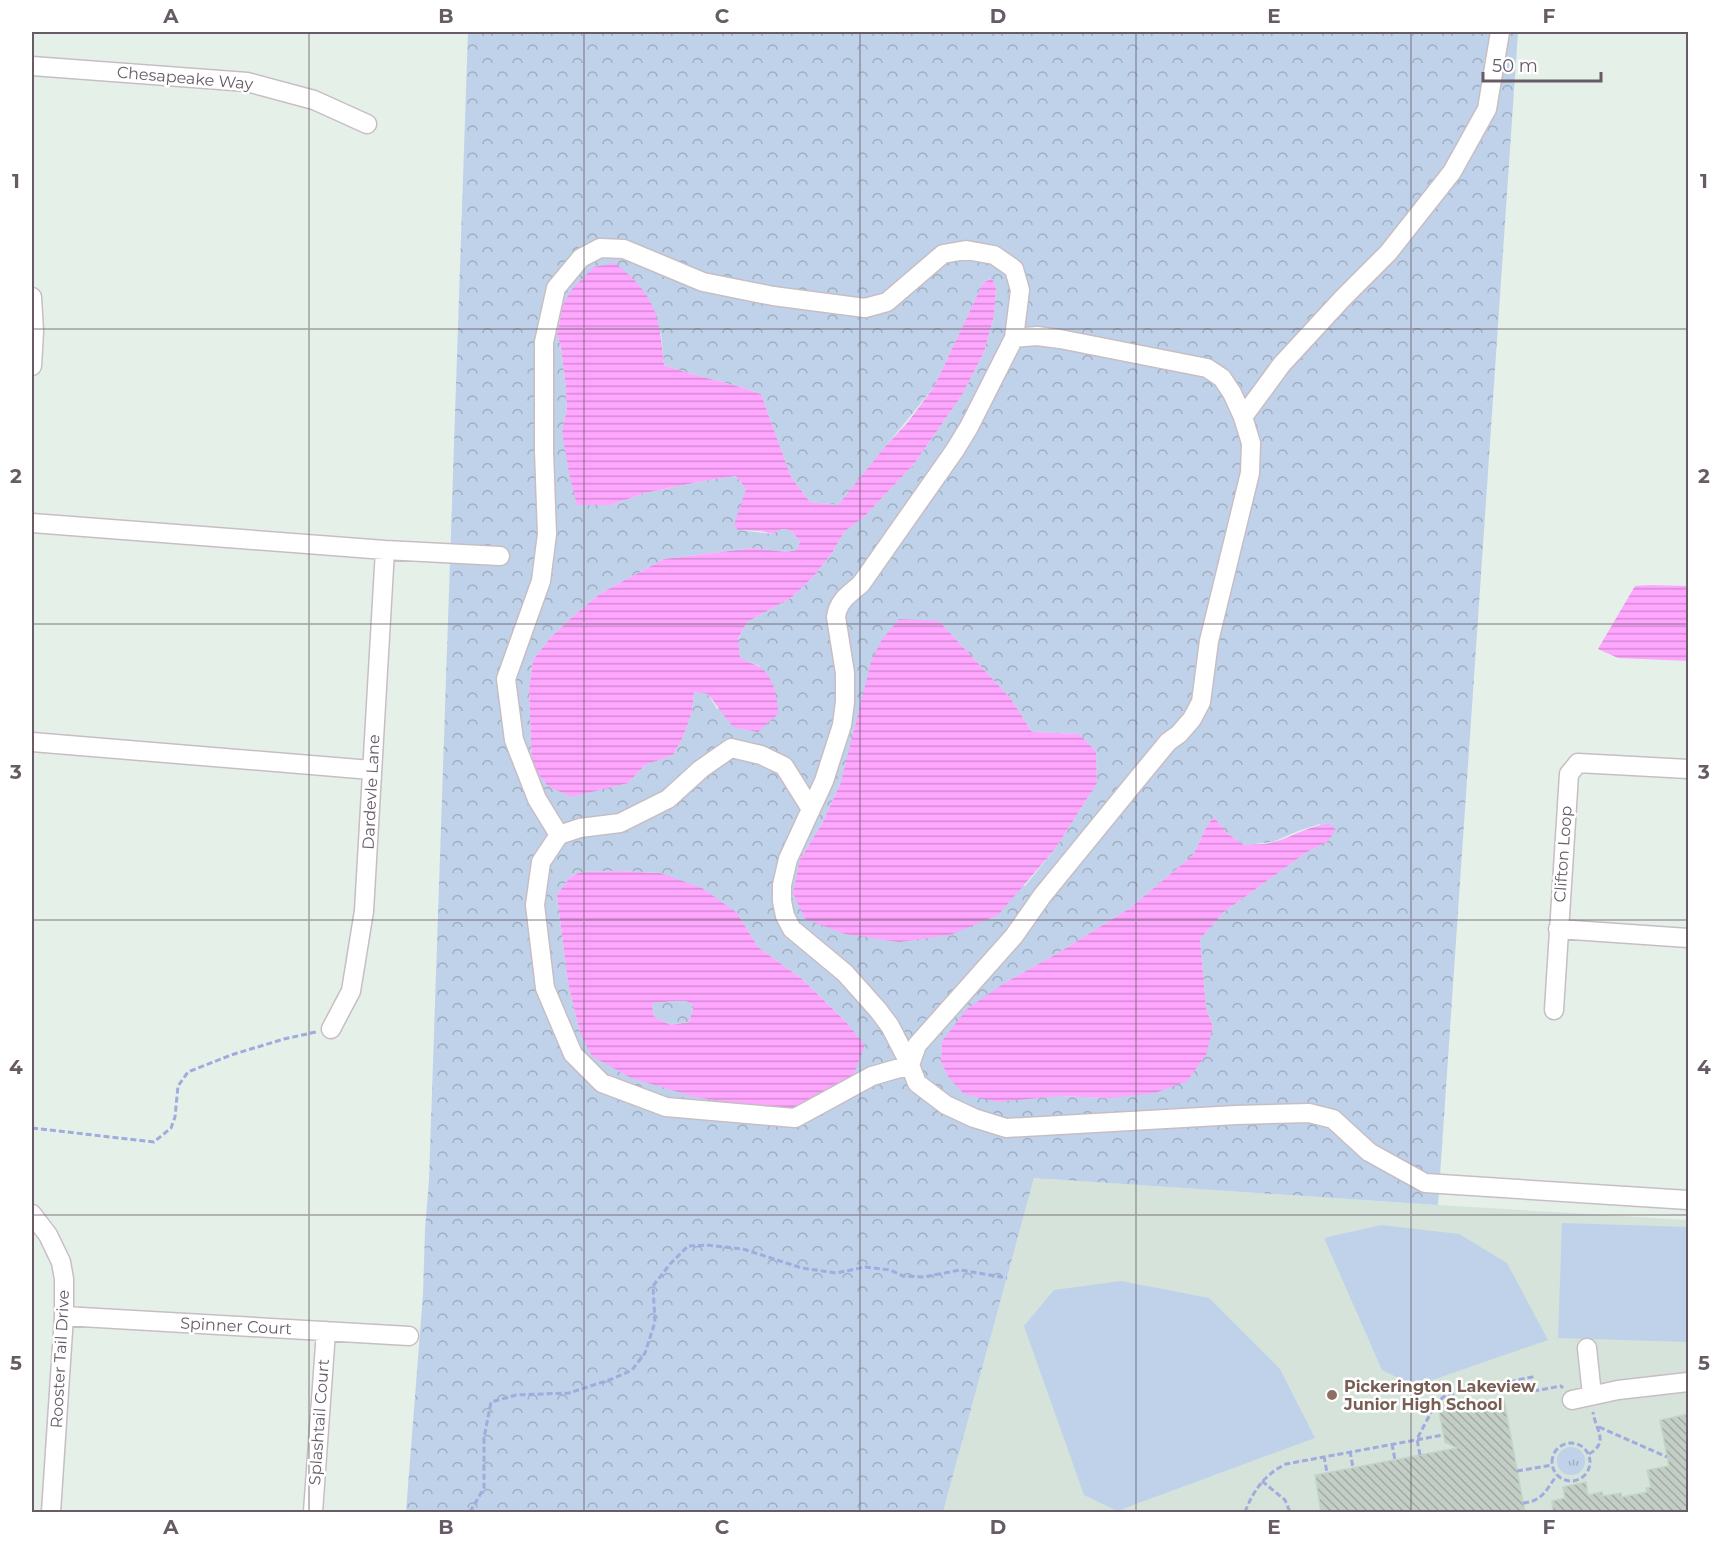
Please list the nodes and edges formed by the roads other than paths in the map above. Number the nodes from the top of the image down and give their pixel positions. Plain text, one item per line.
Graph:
1 (1500, 32) edge
2 (32, 66) edge
3 (367, 124) dead end
4 (32, 297) edge
5 (1014, 338) junction
6 (32, 366) edge
7 (1243, 417) junction
8 (32, 523) edge
9 (385, 550) junction
10 (500, 556) dead end
11 (32, 742) edge
12 (1689, 769) edge
13 (372, 770) junction
14 (811, 809) junction
15 (559, 835) junction
16 (1558, 929) junction
17 (1689, 938) edge
18 (1554, 1010) dead end
19 (331, 1029) road end
20 (910, 1065) junction
21 (1689, 1200) edge
22 (32, 1214) edge
23 (64, 1316) junction
24 (326, 1331) junction
25 (409, 1336) dead end
26 (1587, 1348) dead end
27 (1689, 1382) edge
28 (1592, 1395) junction
29 (1572, 1400) road end
30 (51, 1512) edge
31 (65, 1512) edge
32 (313, 1512) edge

1 - 7 street
2 - 3 street, Chesapeake Way
4 - 6 street
5 - 7 street
5 - 14 street
5 - 15 street
7 - 20 street
8 - 9 street
9 - 10 street
9 - 13 street, Dardevle Lane
11 - 13 street
12 - 16 street, Clifton Loop
13 - 19 street, Dardevle Lane
14 - 15 street
14 - 20 street
15 - 20 street
16 - 17 street
16 - 18 street
20 - 21 street
22 - 23 street, Rooster Tail Drive
23 - 24 street, Spinner Court
23 - 30 street, Rooster Tail Drive
24 - 25 street, Spinner Court
24 - 32 street, Splashtail Court
26 - 28 street
27 - 28 street
28 - 29 street
30 - 31 street

